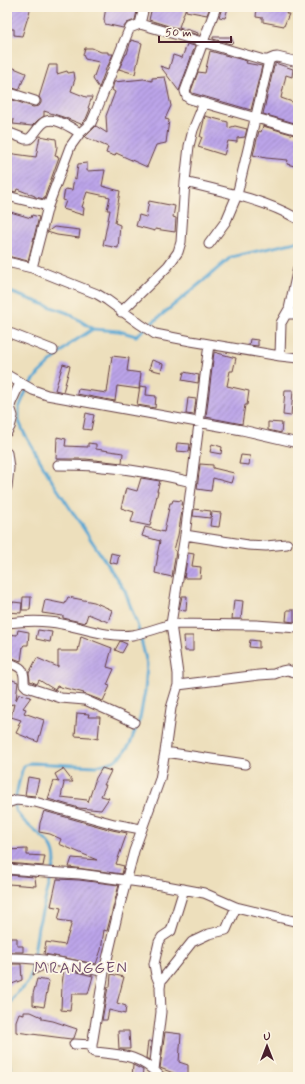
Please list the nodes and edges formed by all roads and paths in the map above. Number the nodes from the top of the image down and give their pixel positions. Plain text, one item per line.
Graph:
1 (144, 7) edge
2 (216, 7) edge
3 (140, 24) junction
4 (203, 42) junction
5 (269, 61) junction
6 (298, 62) edge
7 (7, 92) edge
8 (35, 101) dead end
9 (204, 102) junction
10 (256, 118) junction
11 (298, 130) edge
12 (7, 132) edge
13 (80, 133) junction
14 (185, 182) junction
15 (237, 195) junction
16 (7, 196) edge
17 (48, 206) junction
18 (298, 220) edge
19 (209, 244) dead end
20 (7, 262) edge
21 (32, 268) junction
22 (298, 268) edge
23 (121, 312) junction
24 (287, 314) junction
25 (298, 314) edge
26 (7, 332) edge
27 (209, 344) junction
28 (53, 350) dead end
29 (280, 356) junction
30 (298, 358) edge
31 (7, 375) edge
32 (22, 384) junction
33 (199, 423) junction
34 (7, 432) edge
35 (298, 443) edge
36 (7, 453) edge
37 (58, 465) dead end
38 (192, 482) junction
39 (7, 487) edge
40 (185, 535) junction
41 (287, 544) dead end
42 (7, 623) edge
43 (170, 624) junction
44 (298, 628) edge
45 (7, 662) edge
46 (298, 672) edge
47 (178, 685) junction
48 (134, 722) dead end
49 (165, 752) junction
50 (245, 764) dead end
51 (7, 803) edge
52 (141, 829) junction
53 (7, 869) edge
54 (126, 880) junction
55 (184, 889) junction
56 (236, 907) junction
57 (298, 922) edge
58 (7, 958) edge
59 (104, 972) junction
60 (160, 985) junction
61 (74, 1044) dead end
62 (92, 1045) junction
63 (157, 1074) edge

1 - 3 street
2 - 4 street
3 - 4 street
3 - 13 street
4 - 5 street
4 - 9 street
5 - 6 street
5 - 10 street
7 - 8 street
9 - 10 street
9 - 14 street
10 - 11 street
10 - 15 street
12 - 13 street
13 - 17 street
14 - 15 street
14 - 23 street
15 - 18 street
15 - 19 street
16 - 17 street
17 - 21 street
20 - 21 street
21 - 23 street
22 - 24 street
23 - 27 street
24 - 25 street
24 - 29 street
26 - 28 street
27 - 29 street
27 - 33 street
29 - 30 street
31 - 32 street
32 - 33 street
32 - 34 street
33 - 35 street
33 - 38 street
36 - 39 street
37 - 38 street
38 - 40 street
40 - 41 street
40 - 43 street
42 - 43 street
43 - 44 street
43 - 47 street
45 - 48 street
46 - 47 street
47 - 49 street
49 - 50 street
49 - 52 street
51 - 52 street
52 - 54 street
53 - 54 street
54 - 55 street
54 - 59 street
55 - 56 street
55 - 60 street
56 - 57 street
56 - 60 street
58 - 59 street
59 - 62 street
60 - 63 street
61 - 62 street
62 - 63 street

